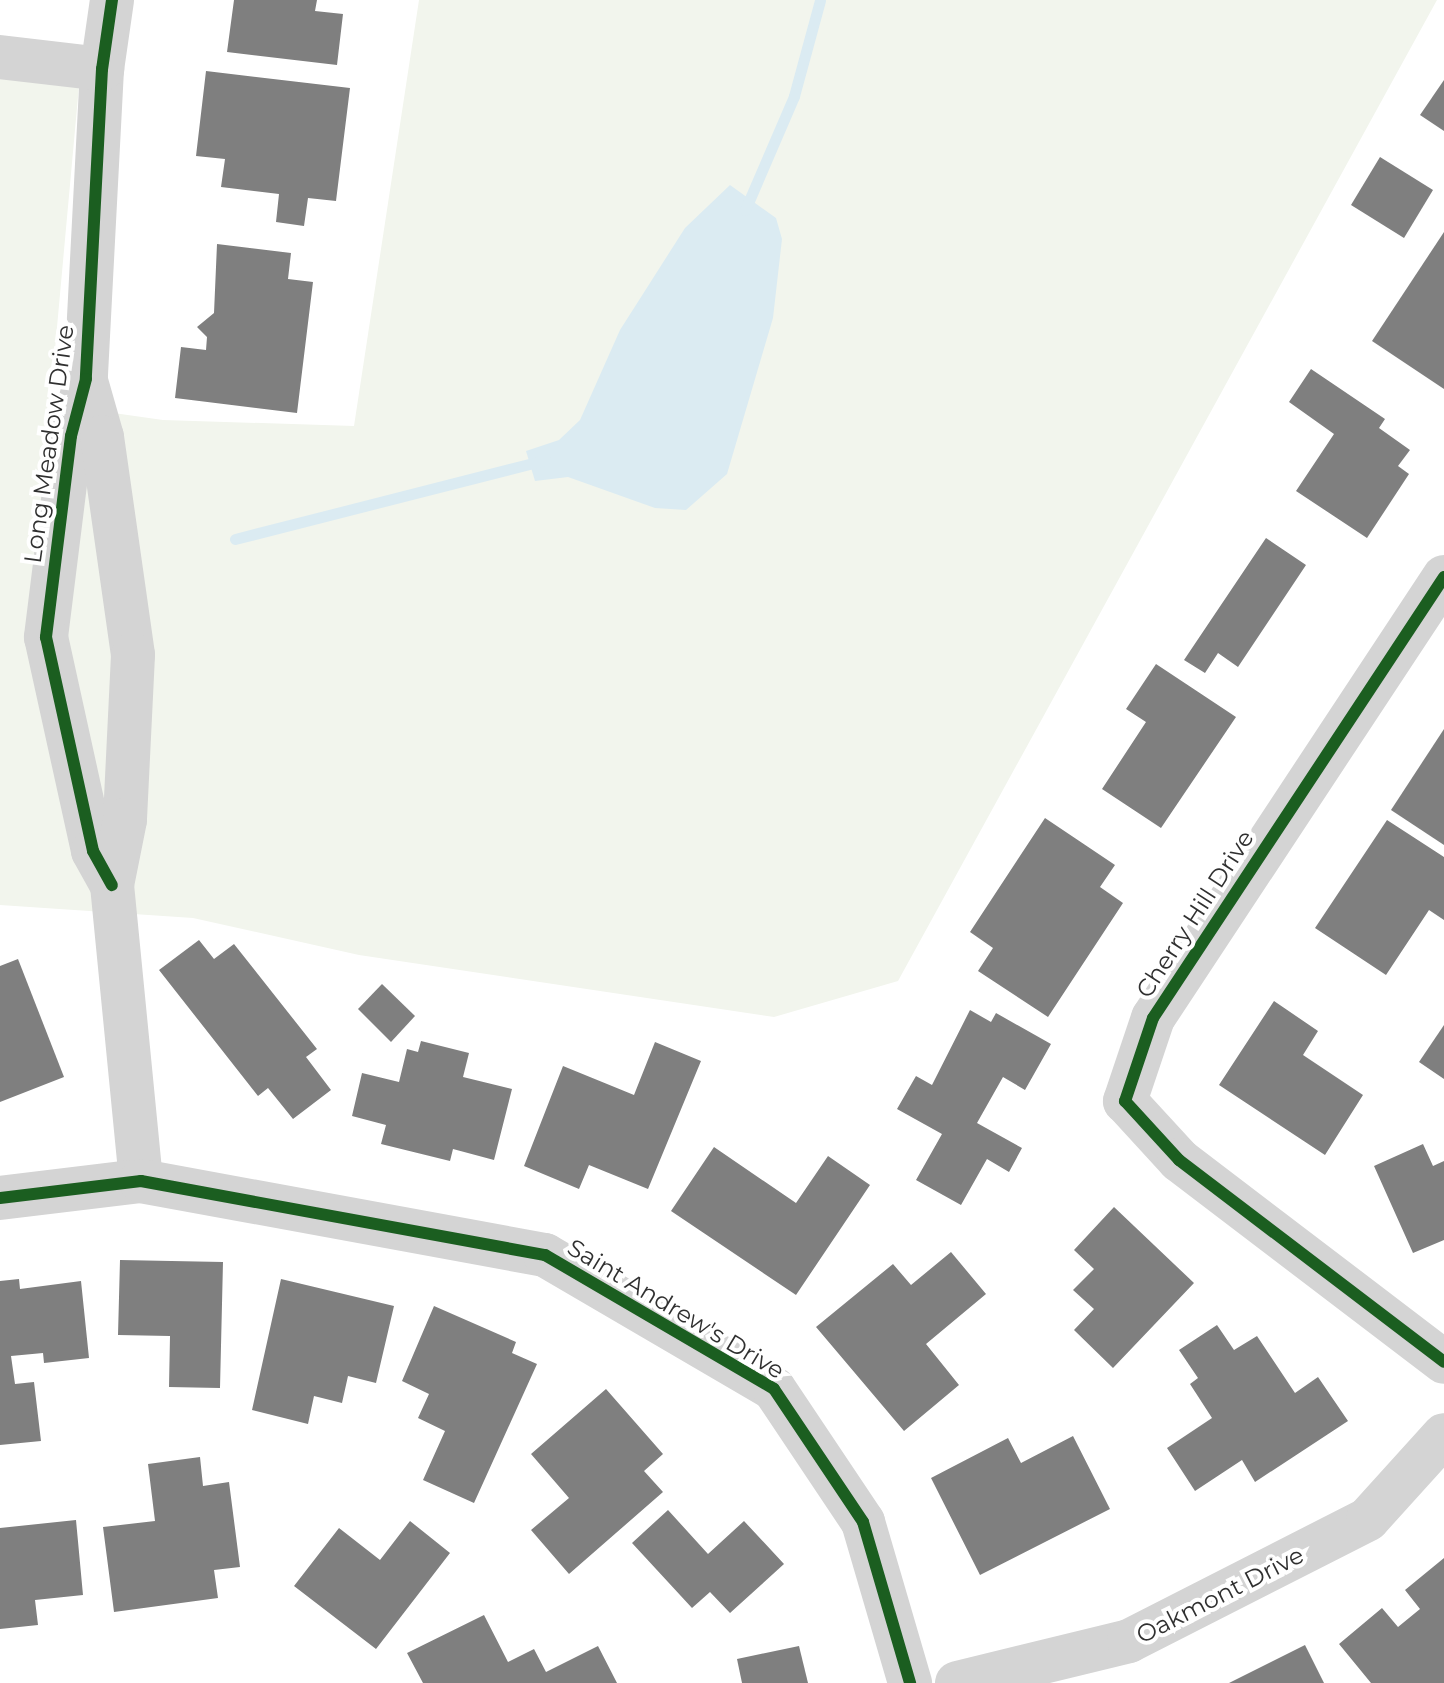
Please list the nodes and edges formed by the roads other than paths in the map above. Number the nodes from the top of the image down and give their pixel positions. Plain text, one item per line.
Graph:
1 (112, 0) edge
2 (0, 57) edge
3 (102, 69) junction
4 (86, 379) junction
5 (1444, 577) edge
6 (112, 885) junction
7 (141, 1181) junction
8 (0, 1198) edge
9 (1444, 1362) edge
10 (1444, 1435) edge
11 (910, 1683) edge
12 (957, 1683) edge

1 - 3 street, Long Meadow Drive
2 - 3 street
3 - 4 street, Long Meadow Drive
4 - 6 street, Long Meadow Drive
4 - 6 street, Long Meadow Drive
5 - 9 street, Cherry Hill Drive
6 - 7 street, Long Meadow Drive
7 - 8 street, Saint Andrew's Drive
7 - 11 street, Saint Andrew's Drive
10 - 12 street, Oakmont Drive

